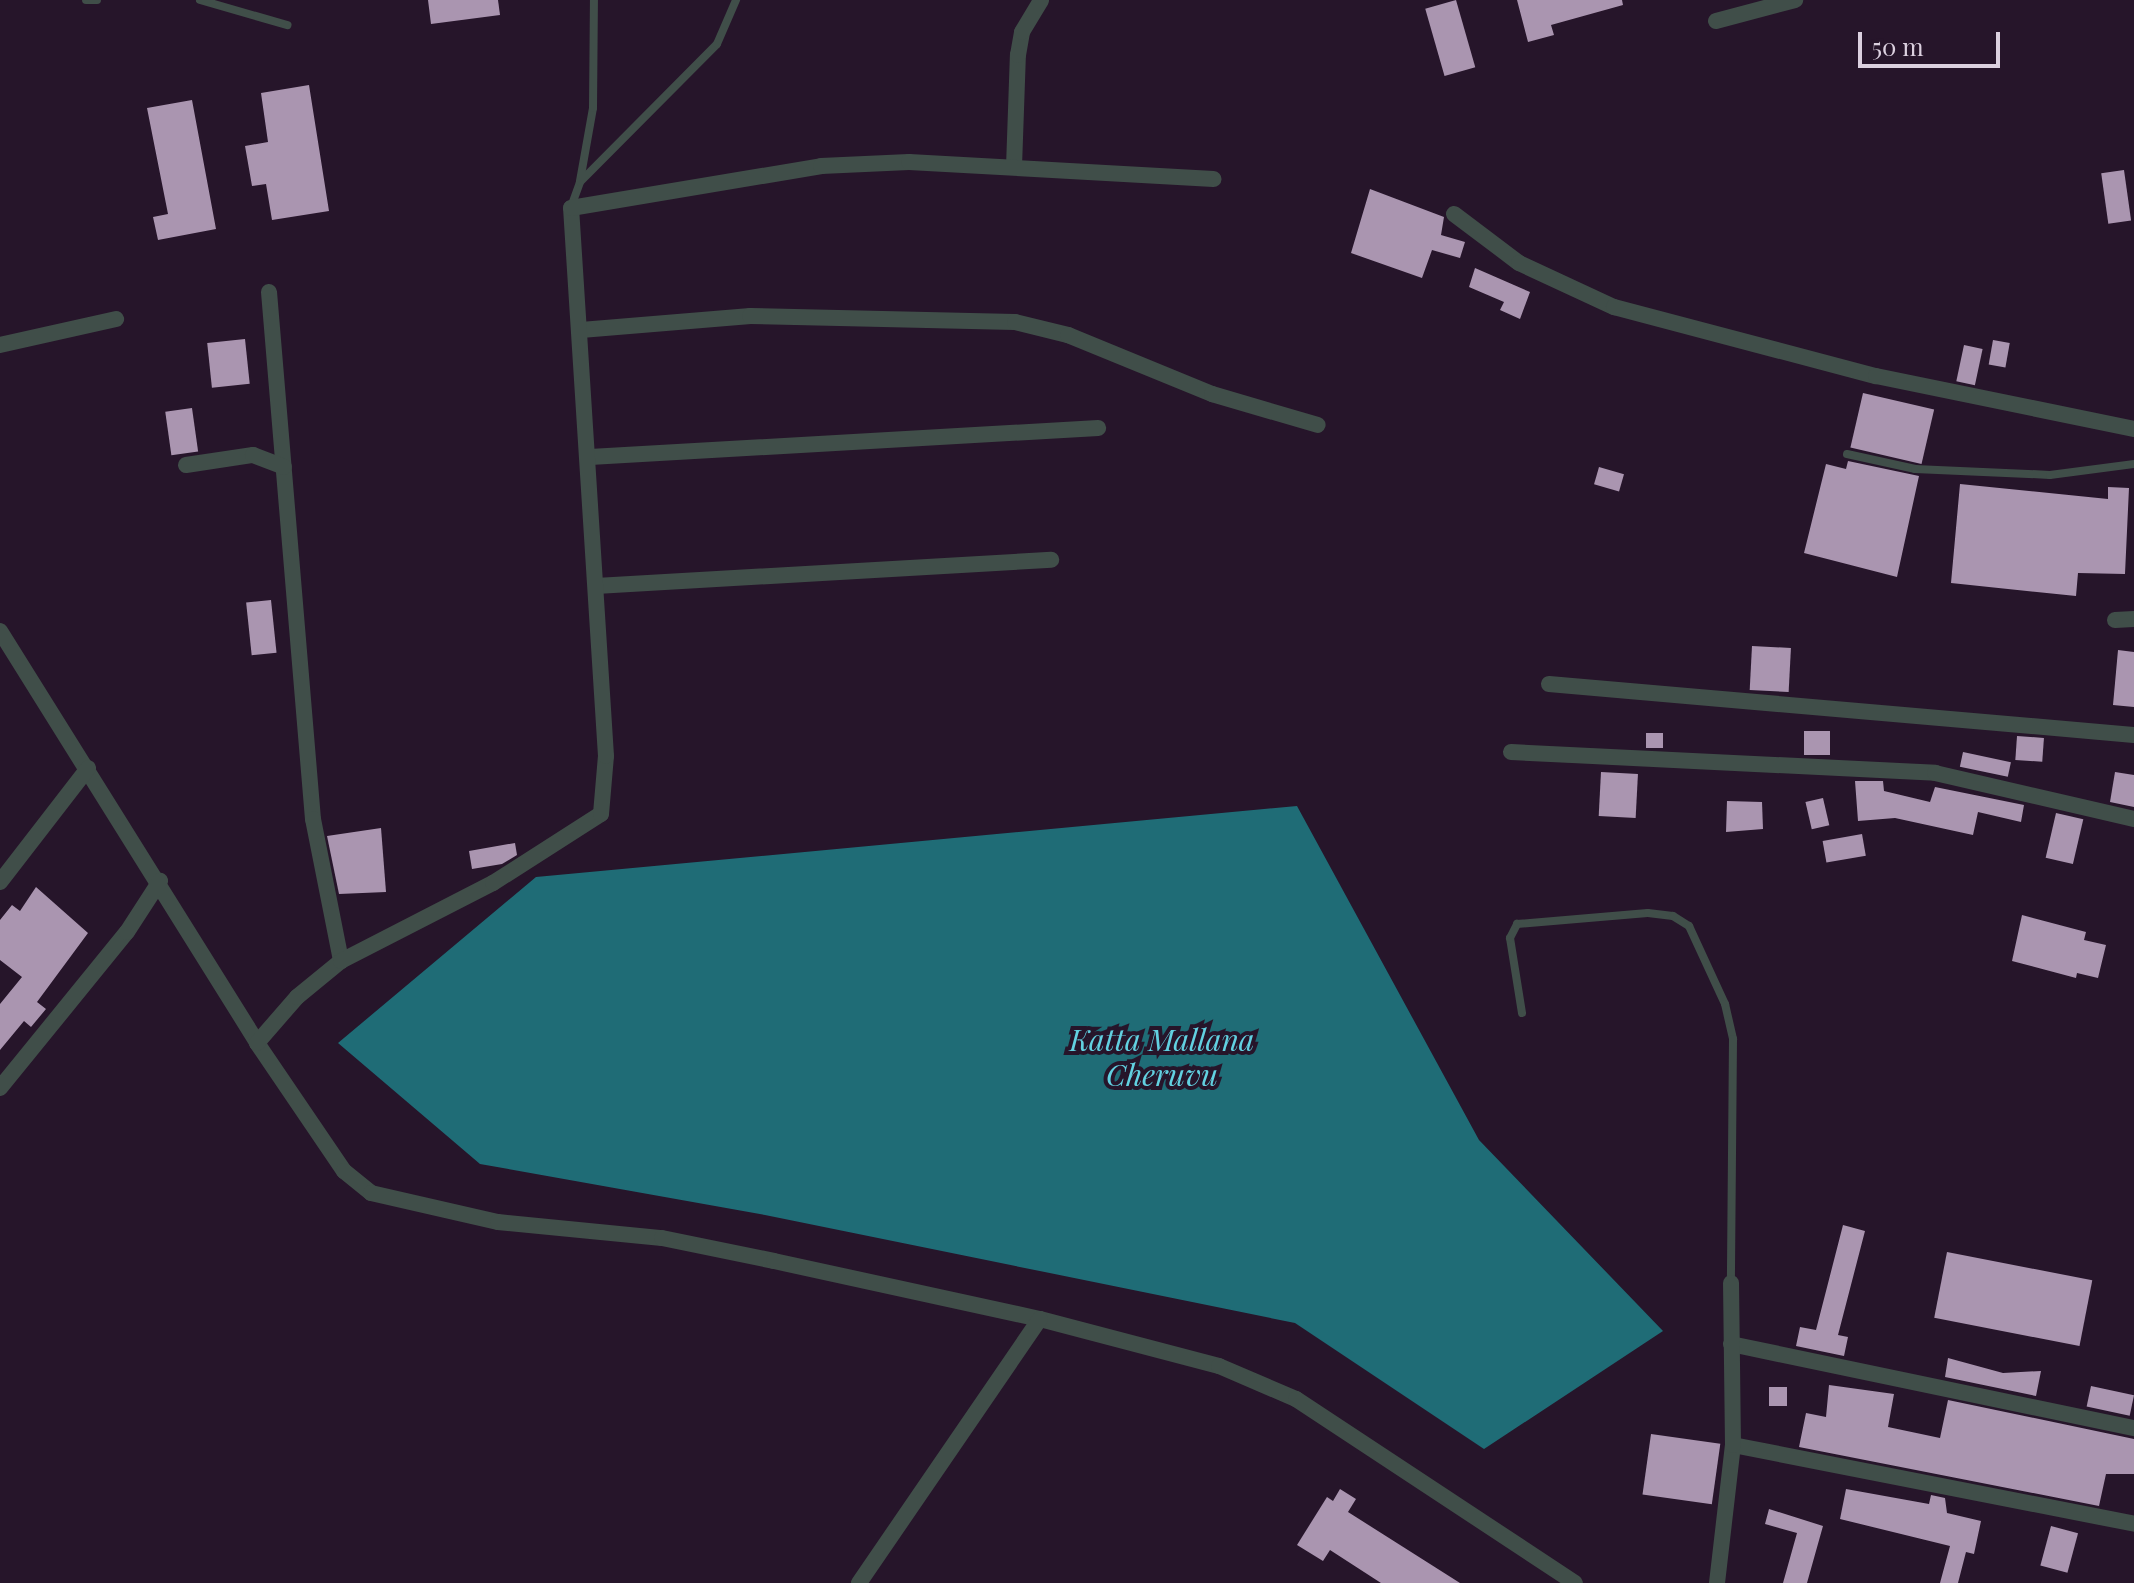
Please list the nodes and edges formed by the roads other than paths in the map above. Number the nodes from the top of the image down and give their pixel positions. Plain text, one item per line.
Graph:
1 (86, 0) edge
2 (97, 0) edge
3 (200, 0) edge
4 (594, 0) edge
5 (736, 0) edge
6 (1041, 0) edge
7 (1795, 0) edge
8 (1716, 21) dead end
9 (287, 25) dead end
10 (1014, 167) junction
11 (1214, 179) dead end
12 (580, 182) junction
13 (571, 208) junction
14 (1454, 214) dead end
15 (269, 292) dead end
16 (116, 319) dead end
17 (581, 330) junction
18 (0, 345) edge
19 (1318, 425) dead end
20 (1098, 428) dead end
21 (2134, 429) edge
22 (1847, 454) dead end
23 (590, 457) junction
24 (2134, 464) edge
25 (186, 465) dead end
26 (284, 467) junction
27 (1051, 560) dead end
28 (596, 586) junction
29 (2134, 619) edge
30 (2115, 620) dead end
31 (0, 631) edge
32 (1549, 684) dead end
33 (2134, 735) edge
34 (1511, 752) dead end
35 (88, 768) junction
36 (2134, 819) edge
37 (160, 881) junction
38 (0, 882) edge
39 (341, 961) junction
40 (1522, 1013) dead end
41 (257, 1043) junction
42 (0, 1088) edge
43 (1731, 1283) joint
44 (1040, 1319) junction
45 (1731, 1344) junction
46 (2134, 1428) edge
47 (1733, 1445) junction
48 (2134, 1524) edge
49 (859, 1583) edge
50 (1575, 1583) edge
51 (1717, 1583) edge

1 - 2 lane
3 - 9 lane
4 - 12 lane
5 - 12 lane
6 - 10 street
7 - 8 street
10 - 11 street
10 - 13 street
12 - 13 lane
13 - 17 street
14 - 21 street
15 - 26 street
16 - 18 street
17 - 19 street
17 - 23 street
20 - 23 street
22 - 24 lane
23 - 28 street
25 - 26 street
26 - 39 street
27 - 28 street
28 - 39 street
29 - 30 street
31 - 35 street
32 - 33 street
34 - 36 street
35 - 37 street
35 - 38 street
37 - 41 street
37 - 42 street
39 - 41 street
40 - 43 lane
41 - 44 street
43 - 45 street
44 - 49 street
44 - 50 street
45 - 46 street
45 - 47 street
47 - 48 street
47 - 51 street

